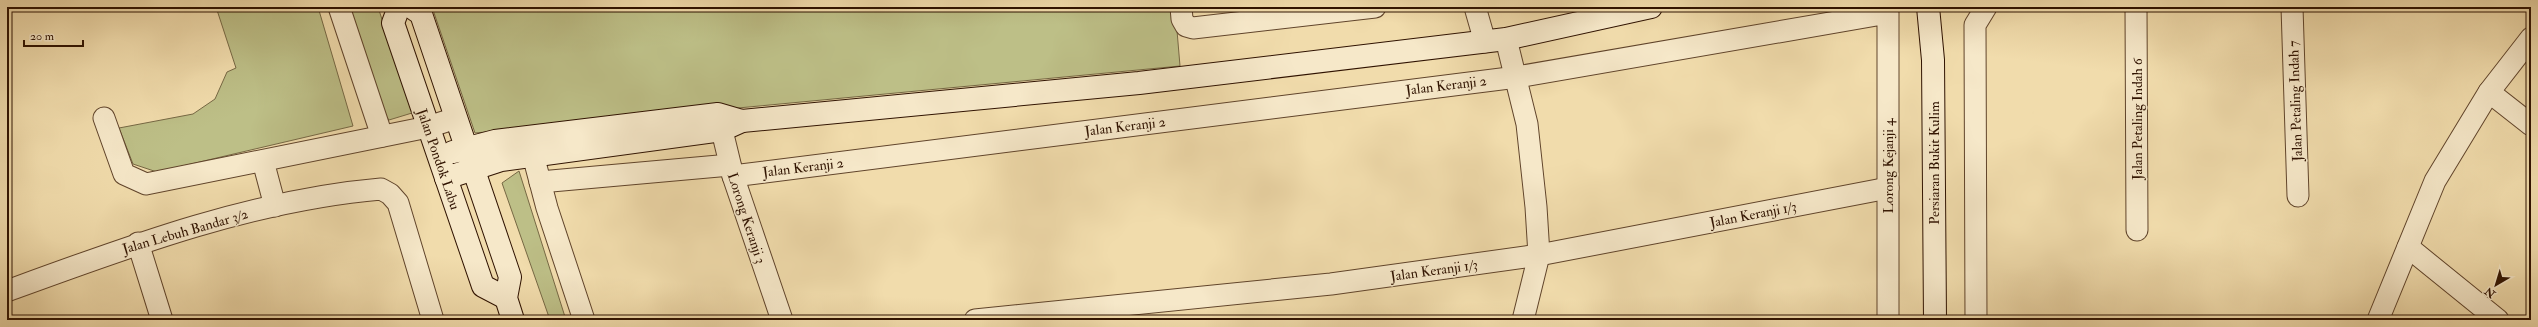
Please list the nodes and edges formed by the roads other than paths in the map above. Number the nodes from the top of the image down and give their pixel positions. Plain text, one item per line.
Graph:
1 (339, 7) edge
2 (399, 7) edge
3 (411, 7) edge
4 (1181, 7) edge
5 (1375, 7) edge
6 (1475, 7) edge
7 (1652, 7) edge
8 (1928, 7) edge
9 (1986, 7) edge
10 (2136, 7) edge
11 (2292, 7) edge
12 (1888, 13) joint
13 (2531, 38) edge
14 (1495, 41) junction
15 (1517, 76) junction
16 (2489, 92) junction
17 (104, 118) dead end
18 (456, 118) junction
19 (720, 122) junction
20 (2531, 126) edge
21 (428, 127) junction
22 (382, 136) junction
23 (466, 148) junction
24 (533, 155) junction
25 (439, 157) junction
26 (263, 161) junction
27 (473, 169) junction
28 (731, 170) junction
29 (446, 178) junction
30 (540, 182) junction
31 (1888, 188) junction
32 (2298, 196) dead end
33 (275, 206) junction
34 (2137, 230) dead end
35 (138, 243) junction
36 (2408, 247) junction
37 (1538, 255) junction
38 (7, 292) edge
39 (506, 298) junction
40 (162, 320) edge
41 (433, 320) edge
42 (513, 320) edge
43 (584, 320) edge
44 (782, 320) edge
45 (975, 320) edge
46 (1523, 320) edge
47 (1888, 320) edge
48 (1935, 320) edge
49 (1976, 320) edge
50 (2378, 320) edge
51 (2498, 320) edge

1 - 22 street
2 - 21 street, Jalan Pondok Labu
3 - 18 street, Jalan Pondok Labu
4 - 5 street
6 - 14 street
7 - 14 street
8 - 48 street, Persiaran Bukit Kulim
9 - 49 street
10 - 34 street, Jalan Petaling Indah 6
11 - 32 street, Jalan Petaling Indah 7
12 - 15 street, Jalan Keranji 2
12 - 31 street, Lorong Kejanji 4
13 - 16 street
14 - 15 street
14 - 19 street
15 - 28 street, Jalan Keranji 2
15 - 37 street
16 - 20 street
16 - 36 street
17 - 26 street
18 - 21 street
18 - 23 street, Jalan Pondok Labu
19 - 23 street
19 - 24 street
19 - 28 street, Lorong Keranji 3
21 - 22 street
21 - 25 street, Jalan Pondok Labu
22 - 26 street
23 - 25 street
23 - 27 street, Jalan Pondok Labu
24 - 27 street
24 - 30 street
25 - 29 street, Jalan Pondok Labu
26 - 33 street
27 - 29 street
27 - 39 street, Jalan Pondok Labu
28 - 30 street, Jalan Keranji 2
28 - 44 street, Lorong Keranji 3
29 - 39 street, Jalan Pondok Labu
30 - 43 street
31 - 37 street, Jalan Keranji 1/3
31 - 47 street, Lorong Kejanji 4
33 - 35 street, Jalan Lebuh Bandar 3/2
33 - 41 street, Jalan Lebuh Bandar 3/2
35 - 38 street, Jalan Lebuh Bandar 3/2
35 - 40 street
36 - 50 street
36 - 51 street
37 - 45 street, Jalan Keranji 1/3
37 - 46 street
39 - 42 street, Jalan Pondok Labu

